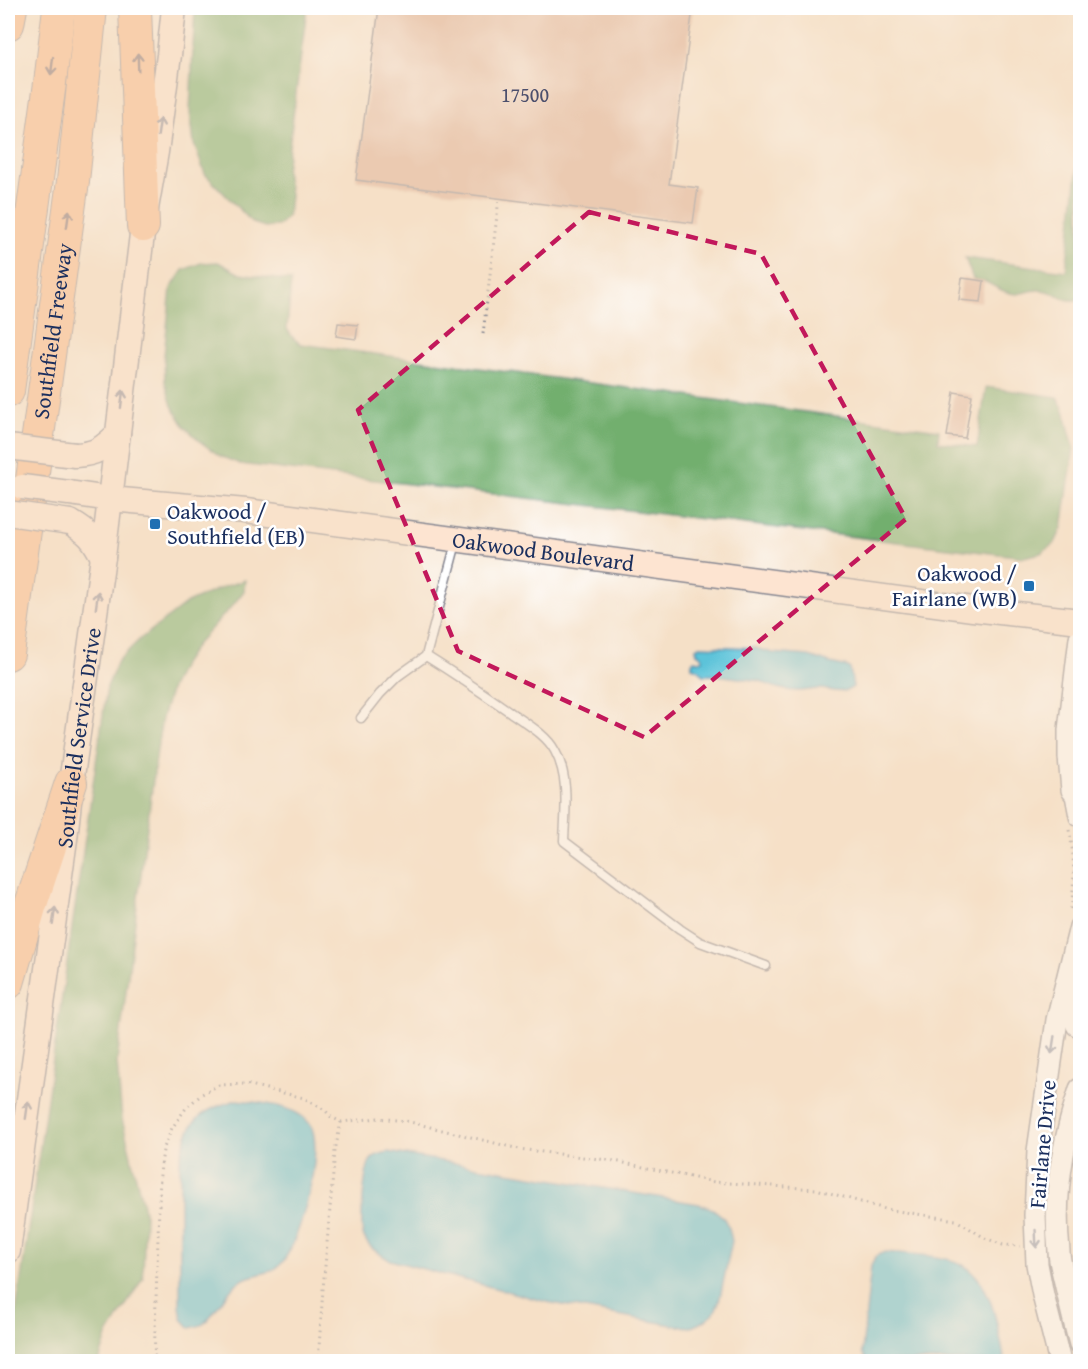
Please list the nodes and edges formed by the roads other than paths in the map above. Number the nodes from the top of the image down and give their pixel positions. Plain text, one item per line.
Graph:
1 (11, 8) edge
2 (59, 8) edge
3 (91, 8) edge
4 (135, 8) edge
5 (174, 8) edge
6 (8, 24) edge
7 (143, 226) junction
8 (8, 391) edge
9 (118, 434) junction
10 (8, 447) edge
11 (8, 485) edge
12 (110, 499) junction
13 (8, 513) edge
14 (457, 539) junction
15 (103, 557) junction
16 (1080, 621) edge
17 (1080, 638) edge
18 (8, 654) edge
19 (426, 656) junction
20 (361, 718) dead end
21 (70, 783) junction
22 (1076, 788) edge
23 (1080, 816) edge
24 (1080, 927) edge
25 (766, 966) dead end
26 (1080, 971) edge
27 (8, 983) edge
28 (1080, 1026) edge
29 (1080, 1089) edge
30 (8, 1251) edge
31 (1080, 1344) edge
32 (1060, 1362) edge

1 - 6 highway
2 -> 8 highway, Southfield Freeway
18 -> 3 highway, Southfield Freeway
7 -> 4 highway
7 -> 5 main road, Southfield Service Drive
9 -> 7 main road, Southfield Service Drive
9 - 10 main road, bridge
9 - 12 main road, Southfield Service Drive
11 - 12 main road, Oakwood Boulevard, bridge
12 - 14 main road, Oakwood Boulevard
12 - 15 main road, Southfield Service Drive
13 - 15 main road, bridge
14 - 16 main road, Oakwood Boulevard
14 - 19 lane
21 -> 15 main road, Southfield Service Drive
17 - 22 street
19 - 20 lane
19 - 25 lane
21 - 27 highway
30 -> 21 main road, Southfield Service Drive
22 - 23 street
24 -> 32 street, Fairlane Drive
26 - 28 street
29 - 31 street, Fairlane Drive

